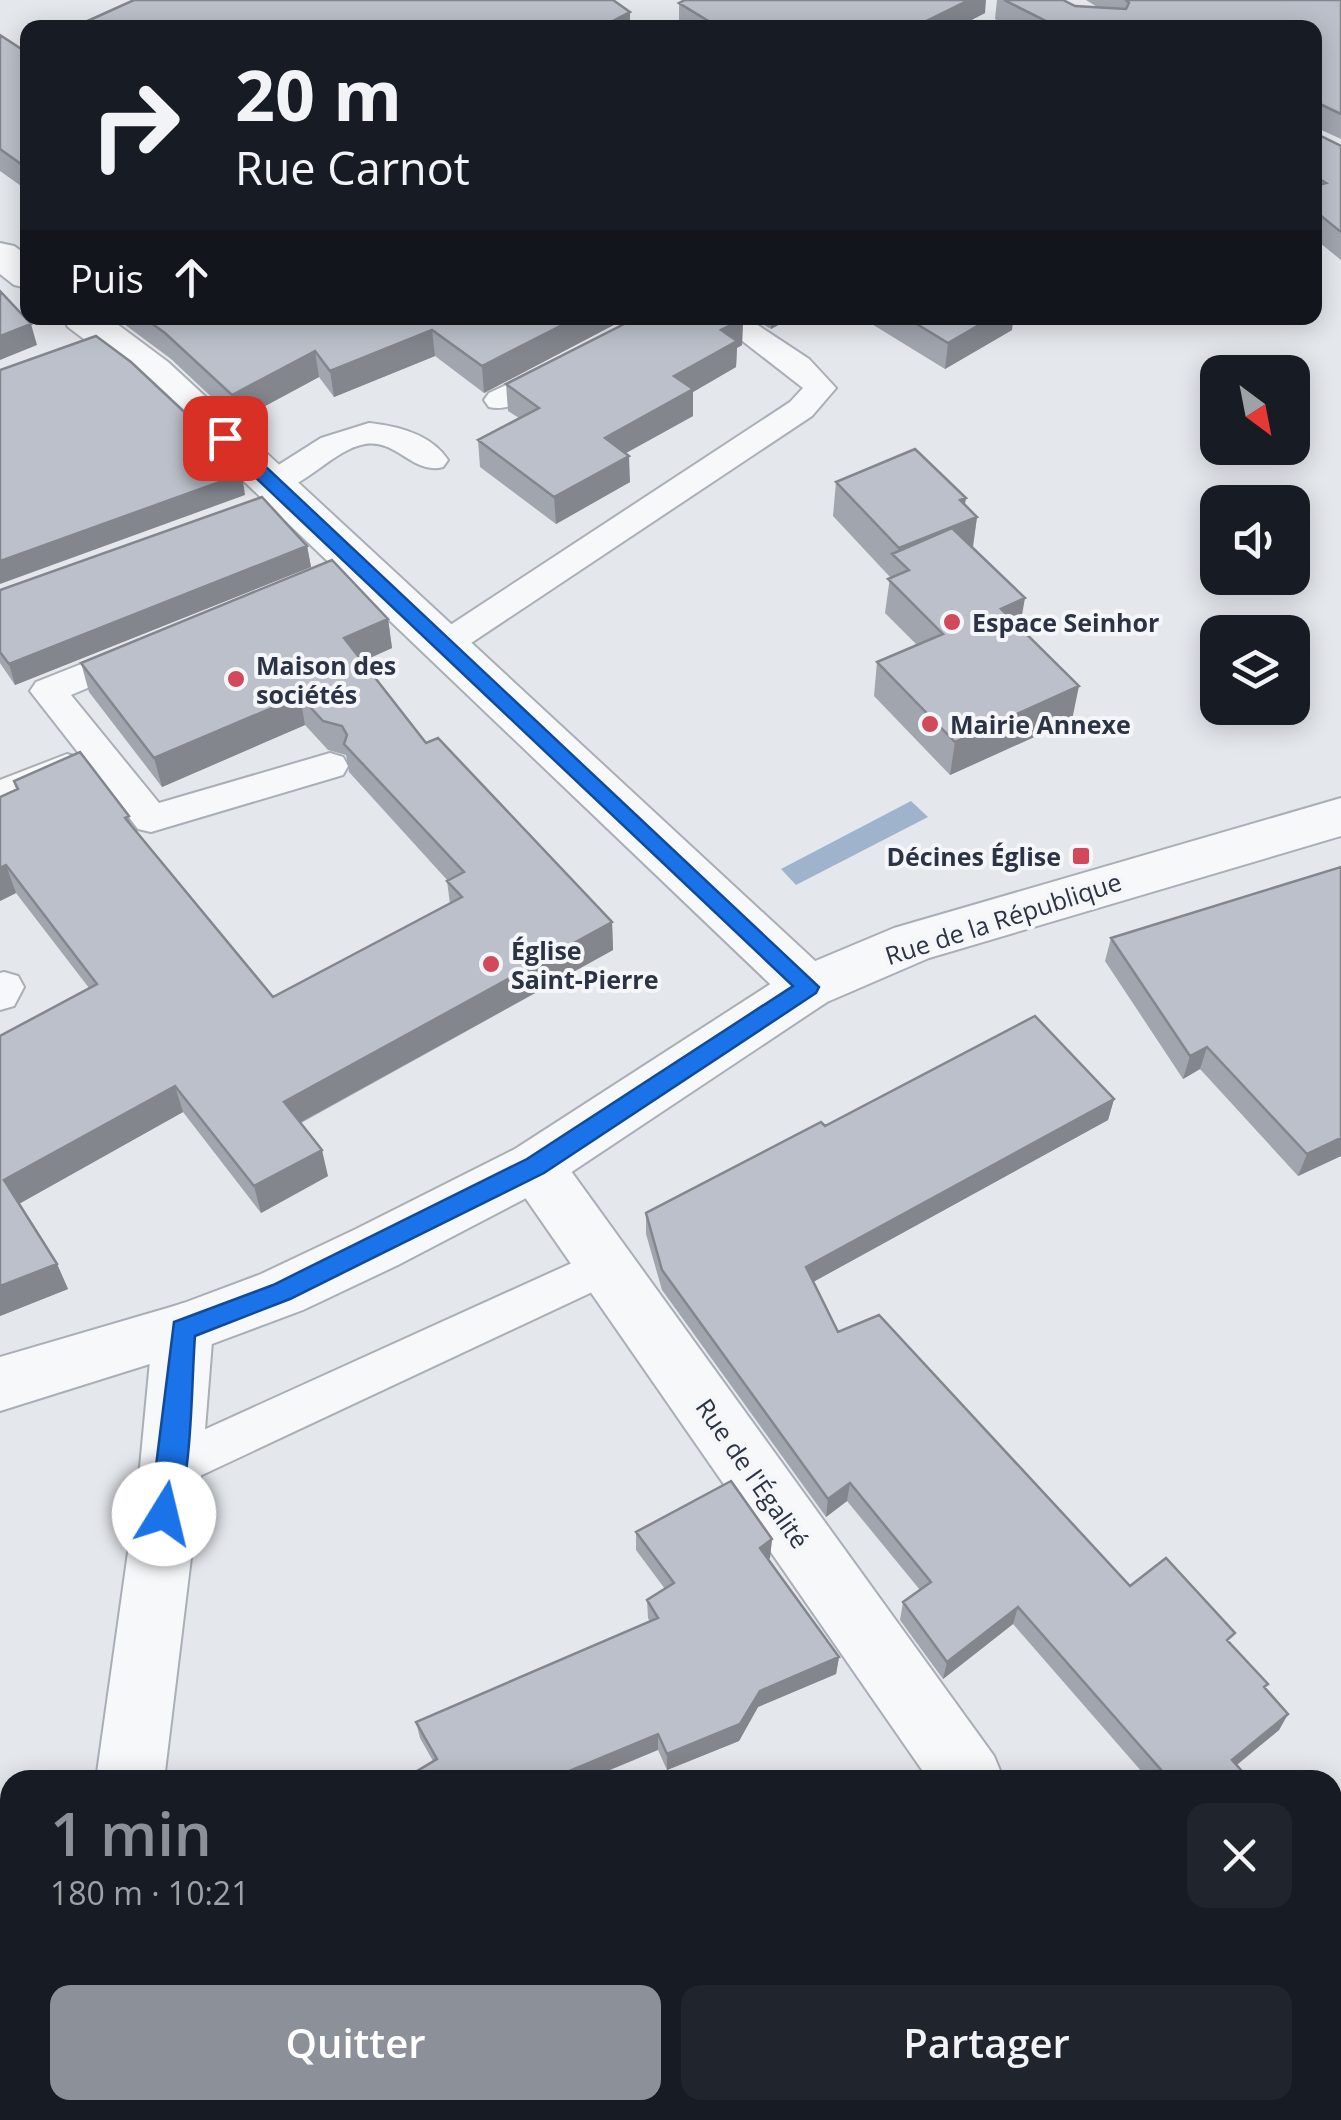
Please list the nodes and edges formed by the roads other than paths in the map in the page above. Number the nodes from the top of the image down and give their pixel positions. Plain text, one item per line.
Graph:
1 (738, 325) edge
2 (87, 335) edge
3 (586, 354) edge
4 (500, 400) dead end
5 (432, 460) dead end
6 (270, 496) junction
7 (444, 645) junction
8 (157, 646) edge
9 (98, 754) junction
10 (330, 766) dead end
11 (0, 795) edge
12 (1341, 817) edge
13 (808, 987) junction
14 (536, 1166) junction
15 (605, 1266) junction
16 (183, 1329) junction
17 (0, 1384) edge
18 (172, 1467) junction
19 (131, 1770) edge
20 (963, 1770) edge

1 - 7 lane
2 - 6 street
3 - 4 lane
5 - 6 lane
6 - 7 street
7 - 13 street
8 - 9 lane
9 - 10 lane
9 - 11 lane
12 - 13 street, Rue de la République
13 - 14 street, Rue de la République
14 - 15 street, Rue de l'Égalité
14 - 16 street, Rue de la République
15 - 18 lane
15 - 20 street, Rue de l'Égalité
16 - 17 street, Rue de la République
16 - 18 street
18 - 19 street

